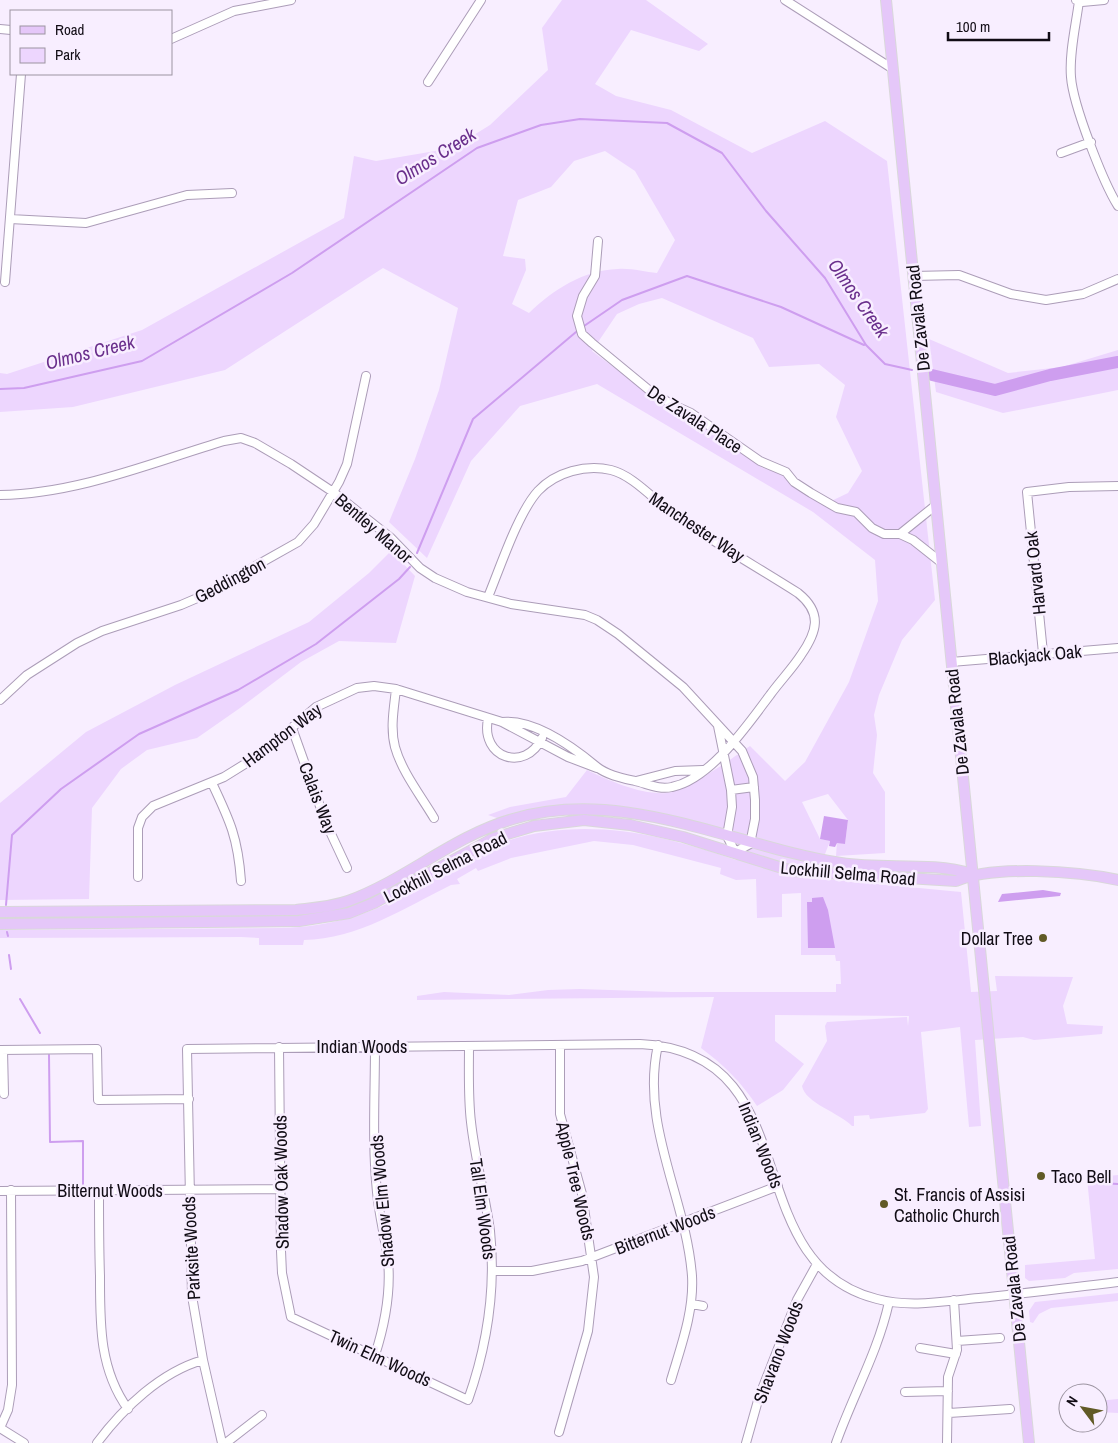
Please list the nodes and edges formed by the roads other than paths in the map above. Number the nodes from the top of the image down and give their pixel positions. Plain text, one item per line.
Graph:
1 (291, 0) edge
2 (481, 0) edge
3 (785, 0) edge
4 (886, 0) edge
5 (1104, 0) edge
6 (1077, 1) edge
7 (172, 39) edge
8 (893, 69) junction
9 (20, 75) edge
10 (428, 82) dead end
11 (1091, 142) junction
12 (1061, 154) dead end
13 (232, 194) dead end
14 (1118, 206) edge
15 (10, 219) junction
16 (598, 241) dead end
17 (913, 276) junction
18 (1118, 279) edge
19 (5, 282) dead end
20 (366, 376) dead end
21 (1118, 486) edge
22 (333, 492) junction
23 (0, 495) edge
24 (936, 505) junction
25 (900, 534) junction
26 (942, 563) junction
27 (488, 597) junction
28 (1118, 648) edge
29 (1043, 654) junction
30 (951, 662) junction
31 (396, 689) junction
32 (0, 700) edge
33 (488, 719) junction
34 (502, 722) junction
35 (718, 726) junction
36 (292, 728) junction
37 (544, 734) junction
38 (734, 741) junction
39 (540, 742) junction
40 (724, 753) junction
41 (598, 768) junction
42 (703, 770) junction
43 (636, 782) junction
44 (212, 783) junction
45 (754, 787) junction
46 (731, 790) junction
47 (434, 818) dead end
48 (728, 836) junction
49 (750, 844) junction
50 (736, 852) junction
51 (347, 868) dead end
52 (972, 874) junction
53 (138, 877) dead end
54 (396, 878) junction
55 (1118, 880) edge
56 (241, 881) dead end
57 (402, 889) junction
58 (0, 912) edge
59 (141, 912) junction
60 (140, 923) junction
61 (0, 924) edge
62 (560, 1045) junction
63 (658, 1045) junction
64 (279, 1046) junction
65 (375, 1046) junction
66 (469, 1046) junction
67 (187, 1049) joint
68 (2, 1050) edge
69 (4, 1094) dead end
70 (189, 1099) junction
71 (778, 1186) junction
72 (188, 1189) junction
73 (281, 1189) junction
74 (11, 1190) junction
75 (99, 1190) junction
76 (0, 1191) edge
77 (682, 1224) junction
78 (592, 1258) junction
79 (817, 1264) junction
80 (492, 1271) junction
81 (1118, 1282) edge
82 (1014, 1294) junction
83 (954, 1300) junction
84 (889, 1302) junction
85 (692, 1304) junction
86 (703, 1306) dead end
87 (291, 1317) joint
88 (1000, 1338) dead end
89 (957, 1341) junction
90 (920, 1348) dead end
91 (956, 1354) junction
92 (375, 1355) junction
93 (203, 1360) junction
94 (671, 1380) dead end
95 (948, 1391) junction
96 (905, 1392) dead end
97 (468, 1400) joint
98 (128, 1409) junction
99 (1010, 1409) dead end
100 (948, 1413) junction
101 (262, 1415) dead end
102 (0, 1428) edge
103 (559, 1432) dead end
104 (24, 1443) edge
105 (97, 1443) edge
106 (222, 1443) edge
107 (226, 1443) edge
108 (746, 1443) edge
109 (836, 1443) edge
110 (947, 1443) edge
111 (1029, 1443) edge

1 - 7 street
2 - 10 street
3 - 8 street
4 - 8 main road, De Zavala Road
5 - 6 street
6 - 11 street
8 - 17 main road, De Zavala Road
9 - 15 street
11 - 12 street
11 - 14 street
13 - 15 street
15 - 19 street
16 - 25 street, De Zavala Place
17 - 18 street
17 - 24 main road, De Zavala Road
20 - 22 street, Geddington
21 - 29 street, Harvard Oak
22 - 23 street, Bentley Manor
22 - 27 street, Bentley Manor
22 - 32 street, Geddington
24 - 25 street
24 - 26 main road, De Zavala Road
25 - 26 street, De Zavala Place
26 - 30 main road, De Zavala Road
27 - 35 street, Bentley Manor
27 - 38 street, Manchester Way
28 - 29 street, Blackjack Oak
29 - 30 street, Blackjack Oak
30 - 52 main road, De Zavala Road
31 - 33 street, Hampton Way
31 - 36 street, Hampton Way
31 - 47 street
33 - 34 street, Hampton Way
33 - 39 street
34 - 37 street, Hampton Way
34 - 39 street, Hampton Way
35 - 38 street, Bentley Manor
35 - 40 street, Bentley Manor
36 - 44 street, Hampton Way
36 - 51 street, Calais Way
37 - 39 street
37 - 41 street, Hampton Way
38 - 40 street, Hampton Way
38 - 45 street, Bentley Manor
39 - 41 street, Hampton Way
40 - 42 street, Hampton Way
40 - 46 street, Bentley Manor
41 - 43 street, Hampton Way
42 - 43 street
42 - 43 street, Hampton Way
44 - 53 street, Hampton Way
44 - 56 street
45 - 46 street
45 - 49 street, Bentley Manor
46 - 48 street, Bentley Manor
48 - 49 main road, Lockhill Selma Road
48 - 50 street
48 - 54 main road, Lockhill Selma Road
49 - 50 street
49 - 52 main road, Lockhill Selma Road
50 - 52 main road, Lockhill Selma Road
50 - 57 main road, Lockhill Selma Road
52 - 55 main road, Lockhill Selma Road
52 - 82 main road, De Zavala Road
54 - 57 street
54 - 59 main road, Lockhill Selma Road
57 - 60 main road, Lockhill Selma Road
58 - 59 main road, Lockhill Selma Road
59 - 60 street
60 - 61 main road, Lockhill Selma Road
62 - 63 street, Indian Woods
62 - 66 street, Indian Woods
62 - 78 street, Apple Tree Woods
63 - 71 street, Indian Woods
63 - 77 street
64 - 65 street, Indian Woods
64 - 67 street, Indian Woods
64 - 73 street, Shadow Oak Woods
65 - 66 street, Indian Woods
65 - 92 street, Shadow Elm Woods
66 - 80 street, Tall Elm Woods
67 - 70 street, Parksite Woods
68 - 69 street
68 - 70 street
70 - 72 street, Parksite Woods
71 - 77 street, Bitternut Woods
71 - 79 street, Indian Woods
72 - 73 street, Bitternut Woods
72 - 75 street, Bitternut Woods
72 - 93 street, Parksite Woods
73 - 87 street, Shadow Oak Woods
74 - 75 street, Bitternut Woods
74 - 76 street, Bitternut Woods
74 - 102 street
75 - 98 street
77 - 78 street, Bitternut Woods
77 - 85 street
78 - 80 street, Bitternut Woods
78 - 103 street, Apple Tree Woods
79 - 84 street, Indian Woods
79 - 108 street, Shavano Woods
80 - 97 street, Tall Elm Woods
81 - 82 street, Indian Woods
82 - 83 street, Indian Woods
82 - 111 main road, De Zavala Road
83 - 84 street, Indian Woods
83 - 89 street
84 - 109 street
85 - 86 street
85 - 94 street
87 - 92 street, Twin Elm Woods
88 - 89 street
89 - 91 street
90 - 91 street
91 - 95 street
92 - 97 street, Twin Elm Woods
93 - 98 street
93 - 106 street, Parksite Woods
95 - 96 street
95 - 100 street
98 - 105 street
99 - 100 street
100 - 110 street
101 - 107 street
102 - 104 street

